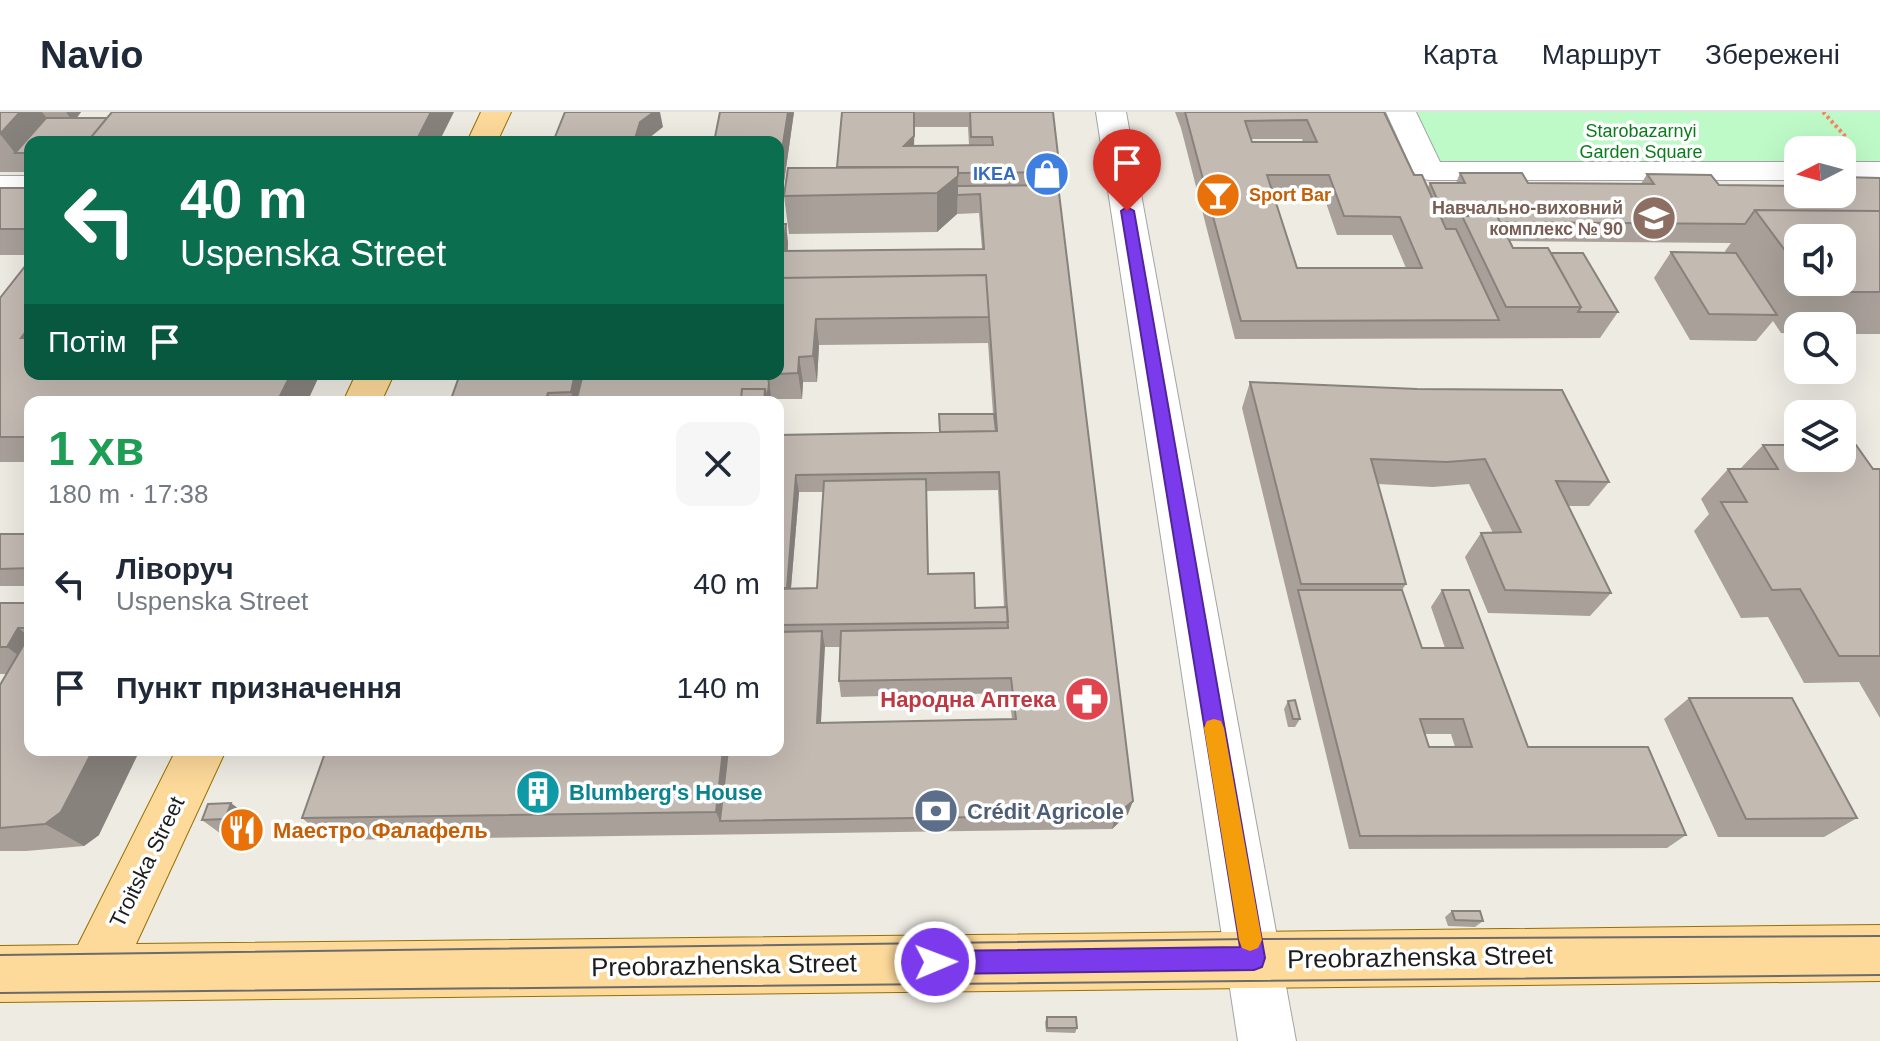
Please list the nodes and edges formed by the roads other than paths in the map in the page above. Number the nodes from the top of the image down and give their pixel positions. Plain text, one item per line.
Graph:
1 (496, 112) edge
2 (1111, 112) edge
3 (1401, 112) edge
4 (485, 136) edge
5 (1784, 171) edge
6 (1856, 171) edge
7 (1880, 171) edge
8 (198, 756) edge
9 (1880, 953) edge
10 (1254, 958) junction
11 (93, 974) junction
12 (9, 980) edge
13 (1267, 1041) edge

1 - 4 main road
2 - 10 street
3 - 5 street
6 - 7 street
8 - 11 main road, Troitska Street
9 - 10 main road, Preobrazhenska Street
10 - 11 main road, Preobrazhenska Street
10 - 13 street
11 - 12 main road, Preobrazhenska Street

